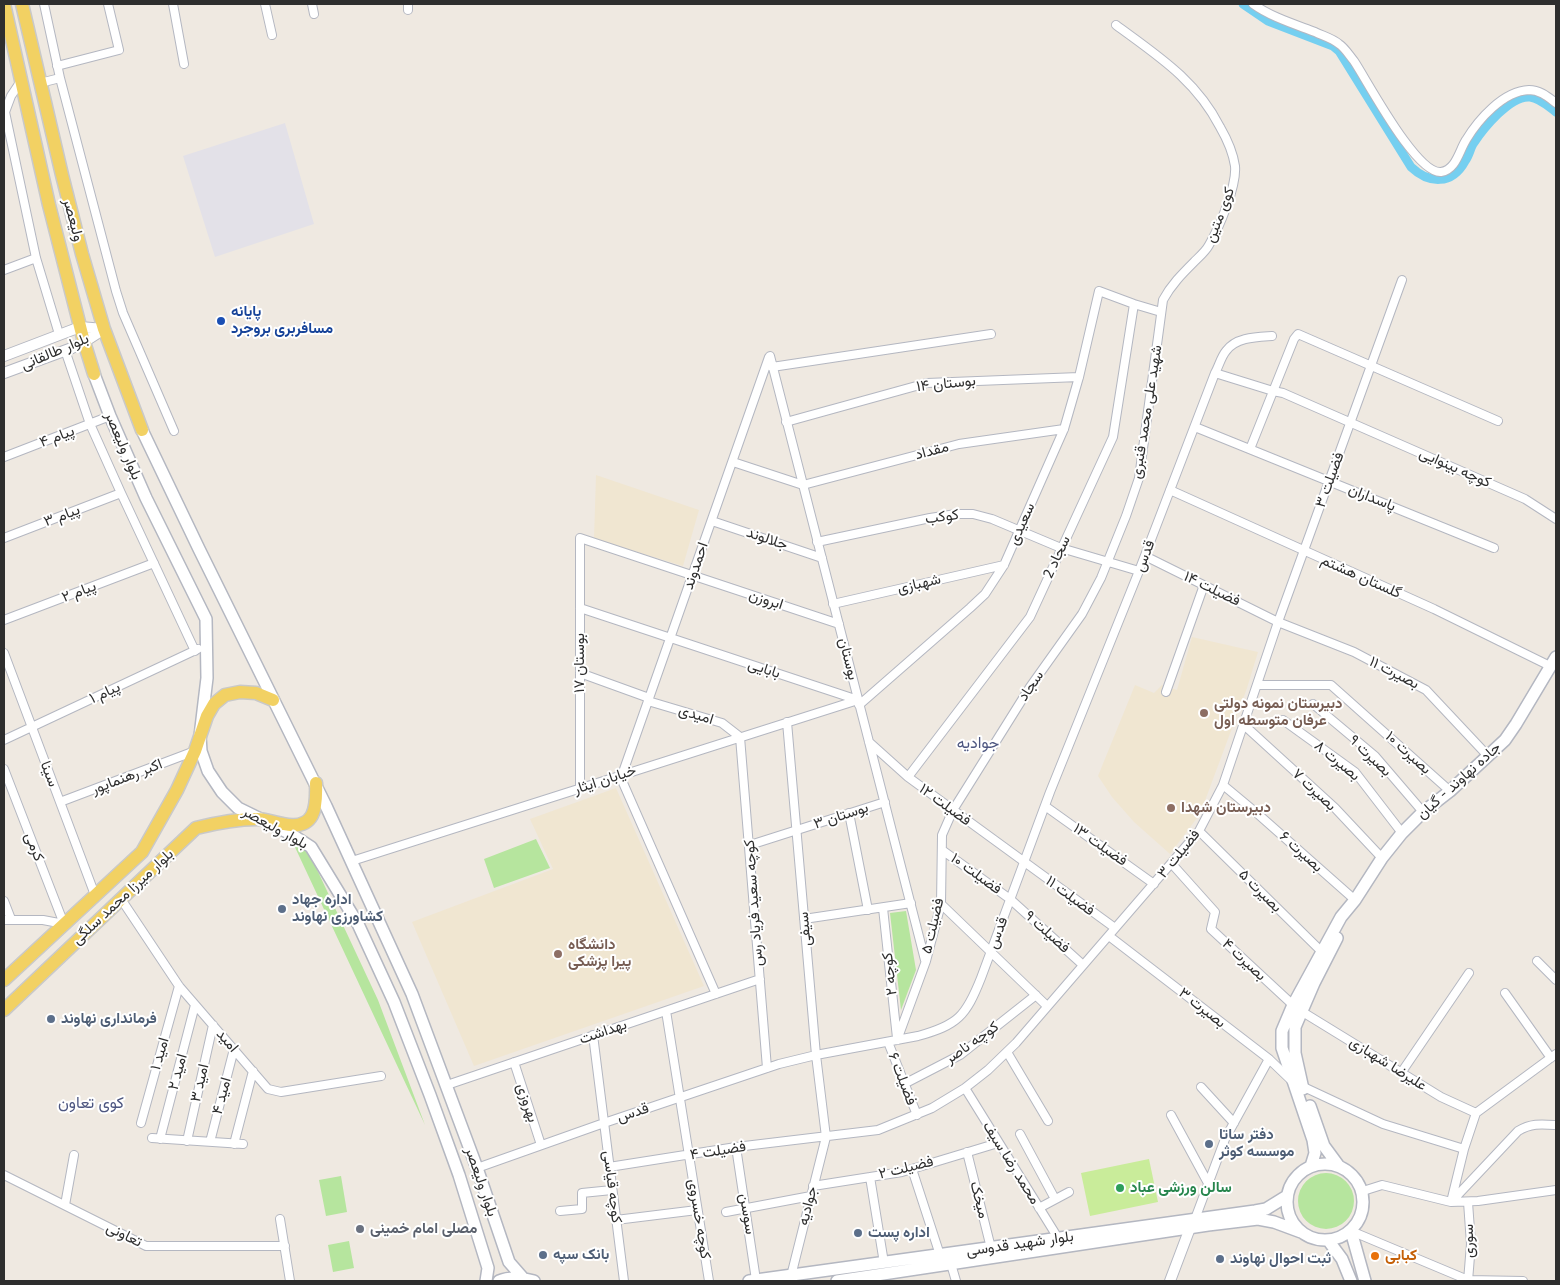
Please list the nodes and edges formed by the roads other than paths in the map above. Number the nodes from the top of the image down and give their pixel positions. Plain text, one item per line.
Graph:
1 (22, 4) edge
2 (44, 4) edge
3 (108, 4) edge
4 (173, 4) edge
5 (265, 4) edge
6 (312, 4) edge
7 (1253, 4) edge
8 (5, 11) edge
9 (314, 14) dead end
10 (1116, 25) dead end
11 (272, 35) dead end
12 (184, 64) dead end
13 (57, 66) junction
14 (60, 78) junction
15 (21, 81) junction
16 (40, 83) junction
17 (1556, 103) edge
18 (36, 258) junction
19 (4, 270) edge
20 (1402, 280) dead end
21 (1134, 304) junction
22 (1161, 315) junction
23 (80, 327) junction
24 (104, 329) junction
25 (63, 333) junction
26 (991, 334) dead end
27 (1272, 336) dead end
28 (84, 342) junction
29 (69, 349) junction
30 (4, 356) edge
31 (770, 356) joint
32 (1371, 365) junction
33 (772, 367) junction
34 (4, 373) edge
35 (1215, 373) junction
36 (94, 374) joint
37 (1079, 377) junction
38 (1273, 391) junction
39 (110, 416) junction
40 (1351, 421) junction
41 (1498, 421) dead end
42 (786, 422) junction
43 (90, 424) junction
44 (1195, 427) junction
45 (1064, 429) junction
46 (142, 430) joint
47 (174, 431) dead end
48 (1250, 449) junction
49 (4, 457) edge
50 (732, 462) junction
51 (1330, 481) junction
52 (803, 485) junction
53 (1170, 490) junction
54 (121, 493) junction
55 (1556, 519) edge
56 (712, 521) junction
57 (1019, 530) junction
58 (4, 538) edge
59 (580, 538) joint
60 (818, 542) junction
61 (1061, 548) junction
62 (1494, 548) dead end
63 (1304, 551) junction
64 (1145, 556) junction
65 (822, 558) junction
66 (1108, 562) junction
67 (154, 563) junction
68 (1004, 564) junction
69 (1139, 571) junction
70 (692, 575) junction
71 (1204, 585) junction
72 (834, 604) junction
73 (580, 608) junction
74 (4, 620) edge
75 (1278, 622) junction
76 (839, 624) junction
77 (670, 638) junction
78 (206, 645) junction
79 (195, 651) junction
80 (4, 653) edge
81 (1553, 662) edge
82 (580, 673) junction
83 (1257, 685) junction
84 (1166, 692) dead end
85 (649, 699) junction
86 (273, 700) junction
87 (859, 702) junction
88 (1313, 704) dead end
89 (1283, 720) dead end
90 (787, 722) junction
91 (1244, 725) junction
92 (32, 728) junction
93 (200, 736) junction
94 (740, 737) junction
95 (4, 740) edge
96 (869, 742) junction
97 (194, 751) junction
98 (1488, 756) junction
99 (4, 769) edge
100 (621, 775) junction
101 (908, 777) junction
102 (316, 784) junction
103 (1223, 785) junction
104 (580, 788) junction
105 (1450, 791) junction
106 (60, 802) junction
107 (885, 802) junction
108 (1045, 806) junction
109 (953, 810) junction
110 (1423, 812) junction
111 (849, 813) junction
112 (259, 819) junction
113 (797, 830) junction
114 (1199, 831) junction
115 (1402, 833) junction
116 (750, 845) junction
117 (942, 850) junction
118 (1382, 858) junction
119 (352, 861) junction
120 (1025, 863) junction
121 (1172, 864) junction
122 (1154, 884) junction
123 (95, 895) junction
124 (121, 899) junction
125 (1010, 899) junction
126 (1355, 900) junction
127 (4, 901) edge
128 (911, 903) junction
129 (941, 904) junction
130 (883, 908) junction
131 (868, 910) junction
132 (804, 919) junction
133 (7, 920) edge
134 (64, 924) junction
135 (1115, 928) junction
136 (1109, 936) junction
137 (1321, 951) junction
138 (991, 953) junction
139 (926, 961) junction
140 (1537, 961) dead end
141 (1083, 965) junction
142 (1470, 973) dead end
143 (760, 979) junction
144 (4, 980) edge
145 (1556, 980) edge
146 (179, 986) junction
147 (1504, 993) dead end
148 (412, 994) junction
149 (716, 994) junction
150 (1036, 995) junction
151 (394, 1002) junction
152 (195, 1005) junction
153 (1048, 1006) junction
154 (1297, 1008) junction
155 (4, 1010) edge
156 (666, 1011) junction
157 (213, 1026) junction
158 (593, 1035) junction
159 (897, 1040) junction
160 (888, 1042) junction
161 (234, 1049) junction
162 (1007, 1052) junction
163 (816, 1055) junction
164 (1554, 1056) edge
165 (1269, 1059) junction
166 (514, 1062) junction
167 (767, 1068) junction
168 (253, 1071) junction
169 (1401, 1072) junction
170 (381, 1076) dead end
171 (447, 1084) junction
172 (904, 1084) junction
173 (1298, 1084) junction
174 (1201, 1087) dead end
175 (965, 1088) junction
176 (680, 1098) junction
177 (1476, 1113) junction
178 (917, 1115) junction
179 (1171, 1115) dead end
180 (1048, 1121) dead end
181 (141, 1122) dead end
182 (604, 1123) junction
183 (1234, 1123) junction
184 (1556, 1126) edge
185 (1020, 1134) dead end
186 (826, 1137) junction
187 (187, 1141) junction
188 (210, 1142) junction
189 (998, 1143) junction
190 (234, 1144) junction
191 (243, 1144) dead end
192 (541, 1145) junction
193 (736, 1147) junction
194 (1464, 1149) junction
195 (968, 1152) junction
196 (74, 1155) dead end
197 (688, 1155) junction
198 (1338, 1165) junction
199 (1311, 1166) junction
200 (477, 1168) junction
201 (609, 1168) junction
202 (912, 1169) junction
203 (4, 1175) edge
204 (870, 1177) junction
205 (1208, 1183) junction
206 (813, 1186) junction
207 (612, 1190) junction
208 (1556, 1190) edge
209 (1363, 1191) junction
210 (1070, 1192) dead end
211 (811, 1196) junction
212 (1287, 1196) junction
213 (1054, 1199) junction
214 (1451, 1202) junction
215 (1468, 1202) junction
216 (65, 1205) junction
217 (1038, 1208) junction
218 (746, 1209) junction
219 (697, 1210) junction
220 (560, 1211) dead end
221 (726, 1212) dead end
222 (280, 1219) dead end
223 (616, 1220) junction
224 (1192, 1223) junction
225 (1351, 1231) junction
226 (1301, 1232) junction
227 (1058, 1238) junction
228 (1328, 1240) junction
229 (285, 1246) junction
230 (991, 1248) junction
231 (940, 1255) junction
232 (884, 1263) junction
233 (951, 1264) junction
234 (791, 1276) junction
235 (528, 1280) edge
236 (290, 1281) edge
237 (486, 1281) edge
238 (499, 1281) edge
239 (624, 1281) edge
240 (709, 1281) edge
241 (753, 1281) edge
242 (837, 1281) edge
243 (956, 1281) edge
244 (1170, 1281) edge
245 (1351, 1281) edge
246 (1365, 1281) edge
247 (1468, 1281) edge
248 (1523, 1281) edge

1 - 16 main road, ولیعصر
2 - 13 street
3 - 13 street
4 - 12 street
5 - 11 street
6 - 9 street
7 - 17 street
8 - 15 main road, ولیعصر
10 - 22 street, کوی متین
13 - 14 street
14 - 16 street
14 - 47 street
15 - 18 street
15 - 23 main road, ولیعصر
16 - 24 main road, ولیعصر
18 - 19 street
18 - 25 street
20 - 32 street, فضیلت ۳
21 - 22 street
21 - 37 street, سعیدی
21 - 61 street, سجاد 2
22 - 66 street, شهید علی محمد قنبری
23 - 24 street
23 - 25 street, بلوار طالقانی
23 - 28 main road, ولیعصر
24 - 28 street, بلوار طالقانی
24 - 46 main road, ولیعصر
25 - 29 street
25 - 30 street, بلوار طالقانی
26 - 33 street
27 - 35 street, قدس
28 - 29 street, بلوار طالقانی
28 - 36 main road, ولیعصر
29 - 34 street, بلوار طالقانی
29 - 43 street
31 - 33 street, بوستان
31 - 50 street, احمدوند
32 - 38 street
32 - 40 street, فضیلت ۳
32 - 41 street
33 - 42 street, بوستان
35 - 38 street
35 - 44 street, قدس
36 - 39 main road, بلوار ولیعصر
37 - 42 street, بوستان ۱۴
37 - 45 street, سعیدی
38 - 40 street
38 - 48 street
39 - 43 street, پیام ۴
39 - 78 main road, بلوار ولیعصر
40 - 51 street, فضیلت ۳
40 - 55 street, کوچه بینوایی
42 - 52 street, بوستان
43 - 49 street, پیام ۴
43 - 54 street
44 - 48 street, پاسداران
44 - 53 street, قدس
45 - 52 street, مقداد
45 - 57 street, سعیدی
46 - 86 main road, بلوار ولیعصر
48 - 51 street, پاسداران
50 - 52 street
50 - 56 street, احمدوند
51 - 62 street, پاسداران
51 - 63 street, فضیلت ۳
52 - 60 street, بوستان
53 - 63 street, گلستان هشتم
53 - 64 street, قدس
54 - 58 street, پیام ۳
54 - 67 street
56 - 65 street, جلالوند
56 - 70 street, احمدوند
57 - 60 street, کوکب
57 - 61 street, کوکب
57 - 68 street, سعیدی
59 - 70 street, ابروزن
59 - 73 street, بوستان ۱۷
60 - 65 street, بوستان
61 - 66 street, کوکب
61 - 101 street, سجاد 2
63 - 75 street, فضیلت ۳
63 - 81 street, گلستان هشتم
64 - 69 street, قدس
64 - 71 street, فضیلت ۱۴
65 - 72 street, بوستان
66 - 69 street, کوکب
66 - 109 street, سجاد
67 - 74 street, پیام ۲
67 - 79 street
68 - 72 street, شهبازی
68 - 87 street, سعیدی
69 - 108 street, قدس
70 - 76 street, ابروزن
70 - 77 street, احمدوند
71 - 75 street, فضیلت ۱۴
71 - 84 street
72 - 76 street, بوستان
73 - 77 street, بابایی
73 - 82 street, بوستان ۱۷
75 - 83 street, فضیلت ۳
75 - 98 street, بصیرت ۱۱
76 - 87 street, بوستان
77 - 85 street, احمدوند
77 - 87 street, بابایی
78 - 79 street, پیام ۱
78 - 93 main road, بلوار ولیعصر
79 - 92 street, پیام ۱
80 - 92 street, سینا
81 - 98 main road, جاده نهاوند - گیان
82 - 85 street, امیدی
82 - 104 street, بوستان ۱۷
83 - 91 street, فضیلت ۳
83 - 105 street, بصیرت ۱۰
85 - 94 street, امیدی
85 - 100 street, احمدوند
86 - 93 main road
86 - 102 main road, بلوار ولیعصر
87 - 90 street, خیابان ایثار
87 - 96 street, بوستان
88 - 110 street, بصیرت ۹
89 - 115 street, بصیرت ۸
90 - 94 street, خیابان ایثار
90 - 113 street, سیفی
91 - 103 street, فضیلت ۳
91 - 118 street, بصیرت ۷
92 - 95 street, پیام ۱
92 - 106 street, سینا
93 - 97 main road, بلوار میرزا محمد سلگی
93 - 112 main road, بلوار ولیعصر
94 - 100 street, خیابان ایثار
94 - 116 street, کوچه سعید فریاد رس
96 - 101 street, فضیلت ۱۲
96 - 107 street, بوستان
97 - 106 street, اکبر رهنماپور
97 - 123 main road, بلوار میرزا محمد سلگی
98 - 105 main road, جاده نهاوند - گیان
99 - 134 street, کرمی
100 - 104 street, خیابان ایثار
100 - 149 street
101 - 109 street, فضیلت ۱۲
102 - 112 main road
102 - 119 main road, بلوار ولیعصر
103 - 114 street, فضیلت ۳
103 - 126 street, بصیرت ۶
104 - 119 street, خیابان ایثار
105 - 110 main road, جاده نهاوند - گیان
106 - 123 street, سینا
107 - 111 street, بوستان ۳
107 - 128 street, بوستان
108 - 120 street, قدس
108 - 122 street, فضیلت ۱۳
109 - 117 street, فضیلت ۵
109 - 120 street, فضیلت ۱۲
110 - 115 main road, جاده نهاوند - گیان
111 - 113 street, بوستان ۳
111 - 131 street
112 - 124 main road, بلوار میرزا محمد سلگی
112 - 151 main road, بلوار ولیعصر
113 - 116 street, بوستان ۳
113 - 132 street, سیفی
114 - 121 street, فضیلت ۳
114 - 137 street, بصیرت ۵
115 - 118 main road, جاده نهاوند - گیان
116 - 143 street, کوچه سعید فریاد رس
117 - 125 street, فضیلت ۱۰
117 - 129 street, فضیلت ۵
118 - 126 main road, جاده نهاوند - گیان
119 - 148 main road, بلوار ولیعصر
120 - 125 street, قدس
120 - 135 street, فضیلت ۱۱
121 - 122 street, فضیلت ۳
121 - 154 street, بصیرت ۴
122 - 135 street, فضیلت ۳
123 - 134 main road, بلوار میرزا محمد سلگی
124 - 146 street, امید
124 - 155 main road, بلوار میرزا محمد سلگی
125 - 138 street, قدس
125 - 141 street, فضیلت ۹
126 - 137 main road, جاده نهاوند - گیان
126 - 154 main road, جاده نهاوند - گیان
127 - 133 street
128 - 130 street
128 - 139 street, بوستان
129 - 138 street
129 - 139 street, فضیلت ۵
130 - 131 street
130 - 159 street, کوچه ۲
131 - 132 street
132 - 163 street, سیفی
133 - 134 street
134 - 144 main road, بلوار میرزا محمد سلگی
135 - 136 street, فضیلت ۳
136 - 141 street, فضیلت ۳
136 - 165 street, بصیرت ۳
137 - 154 main road, جاده نهاوند - گیان
138 - 150 street
138 - 159 street, قدس
139 - 159 street, فضیلت ۵
140 - 145 street
141 - 153 street, فضیلت ۳
142 - 169 street
143 - 149 street, بهداشت
143 - 167 street, کوچه سعید فریاد رس
146 - 152 street, امید
146 - 181 street, امید ۱
147 - 164 street
148 - 151 main road
148 - 171 main road, بلوار ولیعصر
149 - 156 street, بهداشت
150 - 153 street
150 - 172 street, کوچه ناصر
151 - 237 main road, بلوار ولیعصر
152 - 157 street, امید
152 - 187 street, امید ۲
153 - 162 street, فضیلت ۳
154 - 169 street, علیرضا شهبازی
154 - 173 main road, جاده نهاوند - گیان
156 - 158 street, بهداشت
156 - 176 street, کوچه خسروی
157 - 161 street, امید
157 - 187 street, امید ۳
158 - 166 street, بهداشت
158 - 182 street, کوچه قیاسی
159 - 160 street, قدس
160 - 163 street, قدس
160 - 172 street, فضیلت ۶
161 - 168 street, امید
161 - 188 street, امید ۴
162 - 175 street, فضیلت ۳
162 - 180 street
163 - 167 street, قدس
163 - 186 street, سیفی
164 - 177 street
165 - 173 street, بصیرت ۳
165 - 183 street
166 - 171 street, بهداشت
166 - 192 street, بهروزی
167 - 176 street, قدس
168 - 170 street, امید
168 - 190 street
169 - 177 street, علیرضا شهبازی
171 - 200 main road, بلوار ولیعصر
172 - 178 street, فضیلت ۶
173 - 194 street, بصیرت ۳
173 - 198 main road, جاده نهاوند - گیان
173 - 199 main road, جاده نهاوند - گیان
174 - 183 street
175 - 178 street, فضیلت ۳
175 - 189 street, محمد رضا سیف
176 - 182 street, قدس
176 - 197 street, کوچه خسروی
177 - 194 street
178 - 186 street, فضیلت ۳
179 - 205 street
182 - 192 street, قدس
182 - 201 street, کوچه قیاسی
183 - 205 street
184 - 214 street
185 - 213 street
186 - 193 street, فضیلت ۴
186 - 206 street, جوادیه
187 - 188 street
188 - 190 street
189 - 195 street, فضیلت ۲
189 - 217 street, محمد رضا سیف
190 - 191 street
192 - 200 street, قدس
193 - 197 street, فضیلت ۴
193 - 218 street, سوسن
194 - 214 street
195 - 202 street, فضیلت ۲
195 - 230 street, میخک
196 - 216 street
197 - 201 street, فضیلت ۴
197 - 219 street, کوچه خسروی
198 - 199 main road
198 - 209 main road
199 - 212 main road
200 - 235 main road, بلوار ولیعصر
201 - 207 street, کوچه قیاسی
202 - 204 street, فضیلت ۲
202 - 231 street
203 - 216 street, تعاونی
204 - 206 street, فضیلت ۲
204 - 232 street
205 - 224 street
206 - 211 street, جوادیه
207 - 220 street
207 - 223 street, کوچه قیاسی
208 - 215 street
209 - 214 street
209 - 225 main road
210 - 213 street
211 - 218 street
211 - 234 street, جوادیه
212 - 224 main road, بلوار شهید قدوسی
212 - 226 main road
213 - 217 street
214 - 215 street
215 - 247 street, سوری
216 - 229 street, تعاونی
217 - 227 street, محمد رضا سیف
218 - 221 street
218 - 241 street, سوسن
219 - 223 street
219 - 240 street, کوچه خسروی
222 - 229 street
223 - 239 street, کوچه قیاسی
224 - 226 main road, بلوار شهید قدوسی
224 - 227 main road, بلوار شهید قدوسی
224 - 233 main road, بلوار شهید قدوسی
224 - 244 street
225 - 228 main road
225 - 246 main road
225 - 247 street
226 - 228 main road
227 - 230 main road, بلوار شهید قدوسی
228 - 245 main road
229 - 236 street
230 - 231 main road, بلوار شهید قدوسی
231 - 232 main road, بلوار شهید قدوسی
232 - 234 main road, بلوار شهید قدوسی
233 - 242 main road, بلوار شهید قدوسی
233 - 243 street
234 - 241 main road, بلوار شهید قدوسی
235 - 238 main road
247 - 248 street

